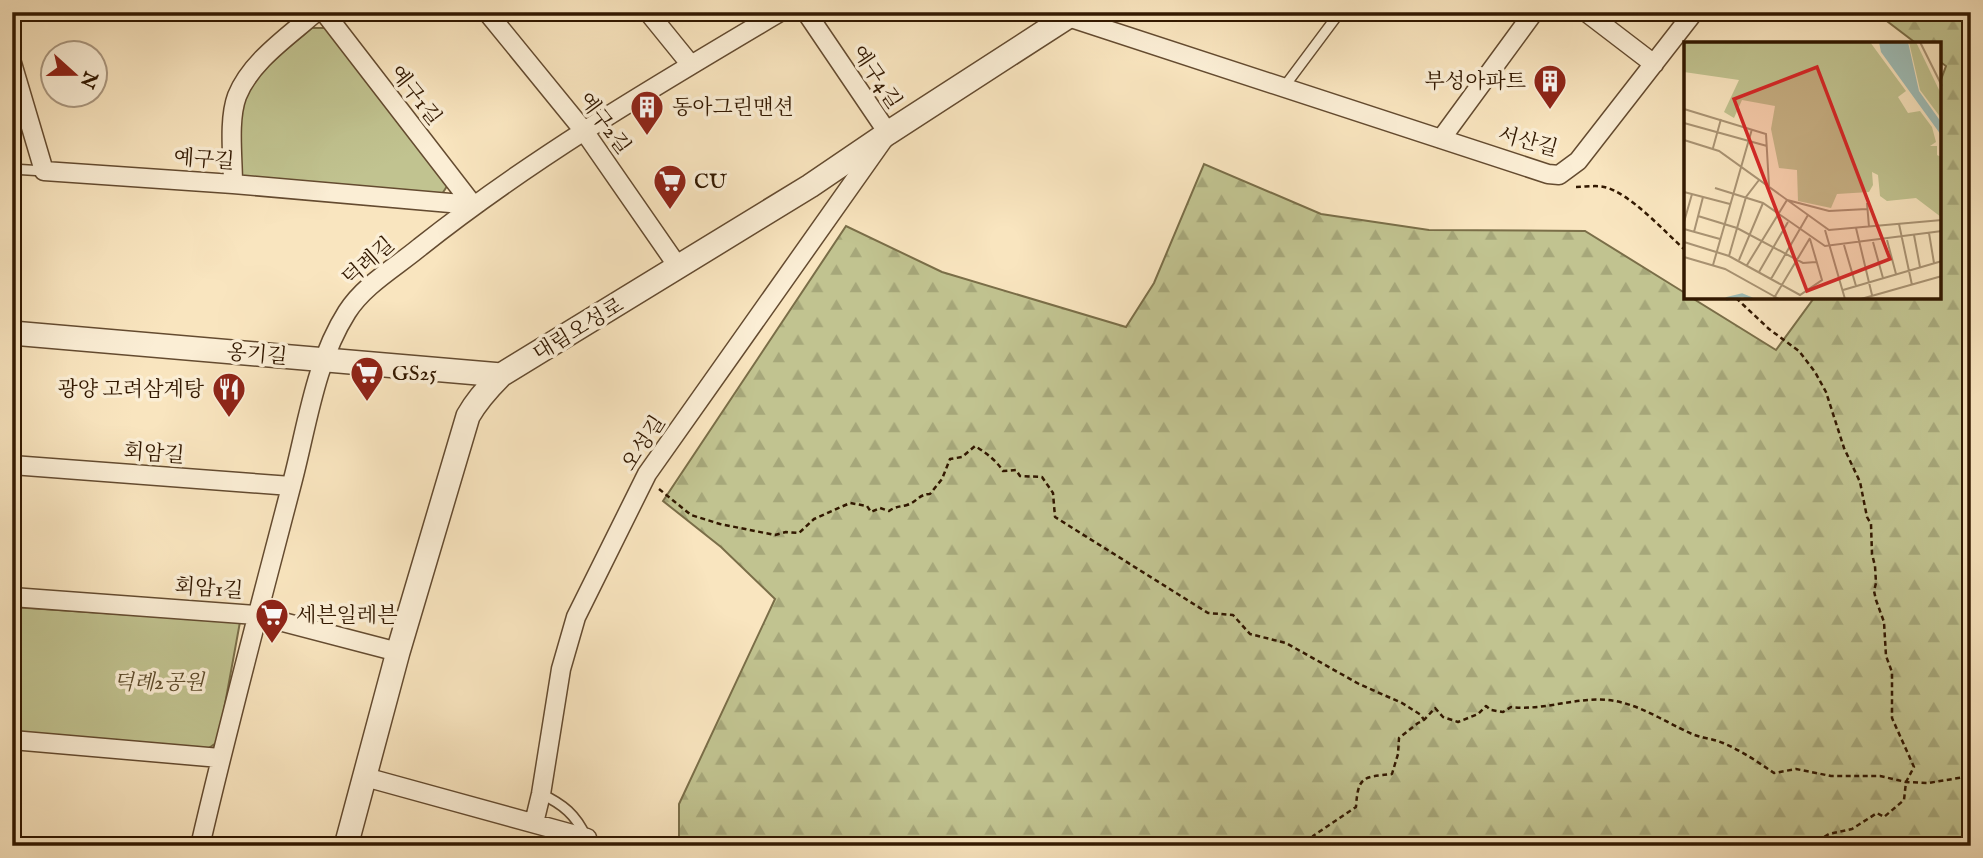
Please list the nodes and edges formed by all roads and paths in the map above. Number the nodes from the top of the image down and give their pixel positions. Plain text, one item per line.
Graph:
1 (316, 12) edge
2 (324, 12) edge
3 (487, 12) edge
4 (648, 12) edge
5 (780, 12) edge
6 (806, 12) edge
7 (1340, 12) edge
8 (1534, 12) edge
9 (1586, 12) edge
10 (1694, 12) edge
11 (1072, 15) edge
12 (12, 63) edge
13 (1654, 64) junction
14 (691, 65) junction
15 (1284, 87) junction
16 (584, 131) junction
17 (888, 133) junction
18 (1441, 139) junction
19 (12, 169) edge
20 (44, 171) junction
21 (233, 184) junction
22 (1576, 187) dead end
23 (473, 205) junction
24 (1684, 250) edge
25 (679, 268) junction
26 (1737, 299) edge
27 (12, 333) edge
28 (323, 360) junction
29 (501, 375) junction
30 (12, 465) edge
31 (291, 486) junction
32 (659, 489) dead end
33 (12, 597) edge
34 (256, 615) junction
35 (398, 652) junction
36 (1424, 720) junction
37 (12, 740) edge
38 (220, 758) junction
39 (1971, 776) edge
40 (365, 777) junction
41 (1906, 782) junction
42 (541, 794) junction
43 (534, 823) junction
44 (588, 842) edge
45 (200, 846) edge
46 (346, 846) edge
47 (1316, 846) edge
48 (1809, 846) edge

1 - 21 street
2 - 23 street, 예구1길
3 - 16 street, 예구2길
4 - 14 street
5 - 14 street, 덕례길
6 - 17 street, 예구4길
7 - 15 lane
8 - 18 street
9 - 13 street
10 - 13 street, 서산길
11 - 15 street, 서산길
11 - 17 street, 대림오성로
12 - 20 street
13 - 18 street, 서산길
14 - 16 street, 덕례길
15 - 18 street, 서산길
16 - 23 street, 덕례길
16 - 25 street, 예구2길
17 - 25 street, 대림오성로
17 - 42 street, 오성길
19 - 20 lane
20 - 21 street, 예구길
21 - 23 street, 예구길
22 - 24 path
23 - 28 street, 덕례길
25 - 29 street, 대림오성로
26 - 41 path
27 - 28 street, 옹기길
28 - 29 street, 옹기길
28 - 31 street, 덕례길
29 - 35 street, 대림오성로
30 - 31 street, 회암길
31 - 34 street, 덕례길
32 - 36 path
33 - 34 street, 회암1길
34 - 35 street, 회암1길
34 - 38 street, 덕례길
35 - 40 street, 대림오성로
36 - 41 path
36 - 47 path
37 - 38 street
38 - 45 street, 덕례길
39 - 41 path
40 - 43 street
40 - 46 street, 대림오성로
41 - 48 path
42 - 43 street, 오성길
42 - 44 lane
43 - 44 street

